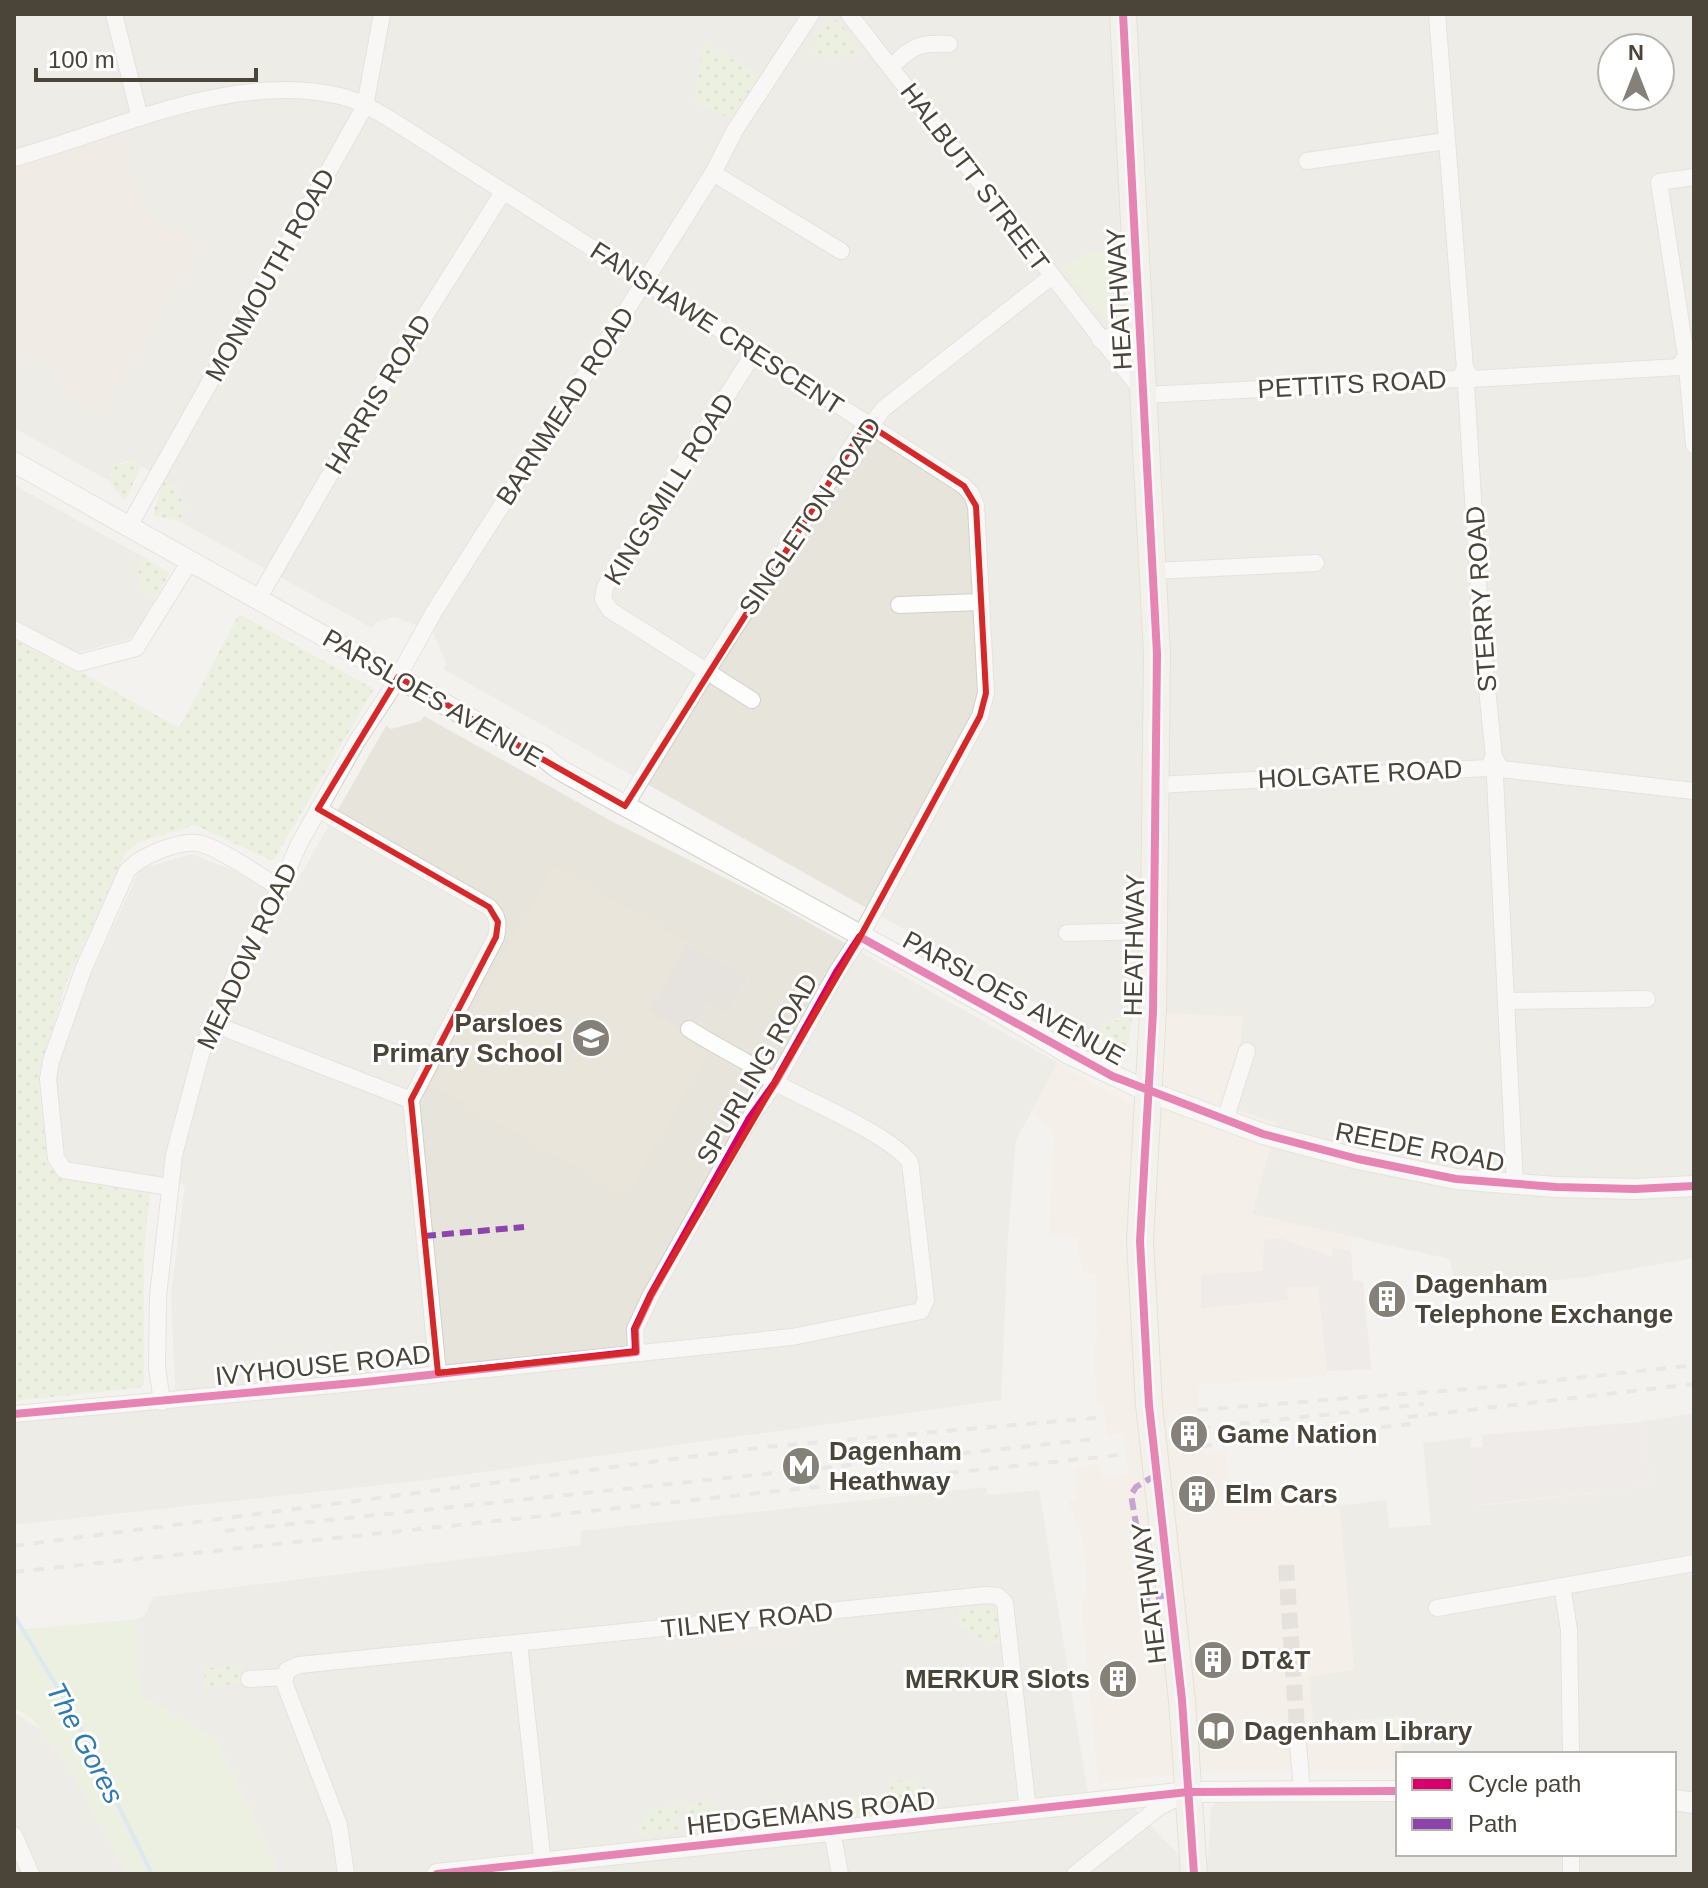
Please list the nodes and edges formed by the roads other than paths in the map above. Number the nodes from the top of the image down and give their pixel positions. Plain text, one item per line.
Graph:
1 (114, 14) edge
2 (382, 14) edge
3 (811, 14) edge
4 (849, 14) edge
5 (1123, 14) edge
6 (1437, 14) edge
7 (949, 44) dead end
8 (891, 67) junction
9 (365, 106) junction
10 (140, 118) junction
11 (1446, 141) junction
12 (14, 158) edge
13 (1307, 161) dead end
14 (713, 173) junction
15 (1694, 177) edge
16 (503, 192) junction
17 (841, 251) dead end
18 (1052, 276) junction
19 (645, 281) junction
20 (1141, 327) junction
21 (1100, 340) junction
22 (754, 353) junction
23 (1686, 356) junction
24 (1465, 368) junction
25 (1145, 395) junction
26 (1692, 420) edge
27 (869, 425) junction
28 (1694, 445) edge
29 (14, 462) edge
30 (129, 526) junction
31 (190, 561) junction
32 (1316, 563) dead end
33 (1154, 571) junction
34 (258, 599) junction
35 (981, 602) junction
36 (899, 605) dead end
37 (14, 629) edge
38 (707, 671) junction
39 (398, 677) junction
40 (752, 700) dead end
41 (1494, 757) junction
42 (1156, 785) junction
43 (1694, 791) edge
44 (625, 806) junction
45 (318, 809) junction
46 (280, 888) junction
47 (1154, 931) junction
48 (1067, 933) dead end
49 (860, 937) junction
50 (1647, 999) dead end
51 (1507, 1001) junction
52 (211, 1023) junction
53 (689, 1029) dead end
54 (1247, 1051) dead end
55 (775, 1083) junction
56 (1149, 1092) junction
57 (411, 1100) junction
58 (1225, 1120) junction
59 (1515, 1185) junction
60 (1694, 1186) edge
61 (169, 1187) junction
62 (636, 1352) junction
63 (438, 1373) junction
64 (162, 1402) junction
65 (14, 1414) edge
66 (1694, 1563) edge
67 (1562, 1586) junction
68 (1437, 1608) dead end
69 (519, 1643) junction
70 (284, 1677) junction
71 (249, 1679) dead end
72 (1298, 1744) tunnel mouth
73 (1571, 1752) edge
74 (1302, 1791) junction
75 (1396, 1791) edge
76 (1188, 1792) junction
77 (1028, 1811) junction
78 (832, 1831) junction
79 (14, 1835) edge
80 (543, 1868) edge
81 (31, 1874) edge
82 (346, 1874) edge
83 (437, 1874) edge
84 (840, 1874) edge
85 (1075, 1874) edge
86 (1194, 1874) edge

1 - 10 street
2 - 9 street, MONMOUTH ROAD
3 - 14 street, BARNMEAD ROAD
4 - 8 street, HALBUTT STREET
5 - 20 main road, HEATHWAY
6 - 11 street, STERRY ROAD
7 - 8 street
8 - 18 street, HALBUTT STREET
9 - 10 street, FANSHAWE CRESCENT
9 - 16 street, FANSHAWE CRESCENT
9 - 30 street, MONMOUTH ROAD
10 - 12 street, FANSHAWE CRESCENT
11 - 13 street
11 - 24 street, STERRY ROAD
14 - 17 street
14 - 19 street, BARNMEAD ROAD
15 - 23 street
16 - 19 street, FANSHAWE CRESCENT
16 - 34 street, HARRIS ROAD
18 - 21 street, HALBUTT STREET
18 - 27 street, SINGLETON ROAD
19 - 22 street, FANSHAWE CRESCENT
19 - 39 street, BARNMEAD ROAD
20 - 21 street
20 - 25 main road, HEATHWAY
21 - 25 street, HALBUTT STREET
22 - 27 street, FANSHAWE CRESCENT
22 - 38 street, KINGSMILL ROAD
23 - 24 street, PETTITS ROAD
23 - 26 street
24 - 25 street, PETTITS ROAD
24 - 41 street, STERRY ROAD
25 - 33 main road, HEATHWAY
26 - 28 street
27 - 35 street, FANSHAWE CRESCENT
27 - 38 street, SINGLETON ROAD
29 - 30 street, PARSLOES AVENUE
30 - 31 street, PARSLOES AVENUE
31 - 34 street, PARSLOES AVENUE
31 - 37 street
32 - 33 street
33 - 42 main road, HEATHWAY
34 - 39 street, PARSLOES AVENUE
35 - 36 street
35 - 49 street, FANSHAWE CRESCENT
38 - 40 street
38 - 44 street, SINGLETON ROAD
39 - 44 street, PARSLOES AVENUE
39 - 45 street, MEADOW ROAD
41 - 42 street, HOLGATE ROAD
41 - 43 street, HOLGATE ROAD
41 - 51 street, STERRY ROAD
42 - 47 main road, HEATHWAY
44 - 49 street, PARSLOES AVENUE
45 - 46 street, MEADOW ROAD
45 - 57 street
46 - 52 street, MEADOW ROAD
46 - 61 street
47 - 48 street
47 - 56 main road, HEATHWAY
49 - 55 street, SPURLING ROAD
49 - 56 street, PARSLOES AVENUE
50 - 51 street
51 - 59 street, STERRY ROAD
52 - 57 street
52 - 61 street, MEADOW ROAD
53 - 55 street, IVYHOUSE ROAD
54 - 58 street
55 - 62 street, SPURLING ROAD
55 - 62 street, IVYHOUSE ROAD
56 - 58 street, REEDE ROAD
56 - 76 main road, HEATHWAY
57 - 63 street
58 - 59 street, REEDE ROAD
59 - 60 street, REEDE ROAD
61 - 64 street, MEADOW ROAD
62 - 63 street, IVYHOUSE ROAD
63 - 64 street, IVYHOUSE ROAD
64 - 65 street, IVYHOUSE ROAD
66 - 67 street
67 - 68 street
67 - 73 street
69 - 70 street, TILNEY ROAD
69 - 77 street, TILNEY ROAD
69 - 80 street
70 - 71 street, TILNEY ROAD
70 - 82 street
72 - 74 street
74 - 75 street, HEDGEMANS ROAD
74 - 76 street, HEDGEMANS ROAD
76 - 77 street, HEDGEMANS ROAD
76 - 85 street
76 - 86 main road, HEATHWAY
77 - 78 street, HEDGEMANS ROAD
78 - 80 street, HEDGEMANS ROAD
78 - 84 street
79 - 81 street
80 - 83 street, HEDGEMANS ROAD

